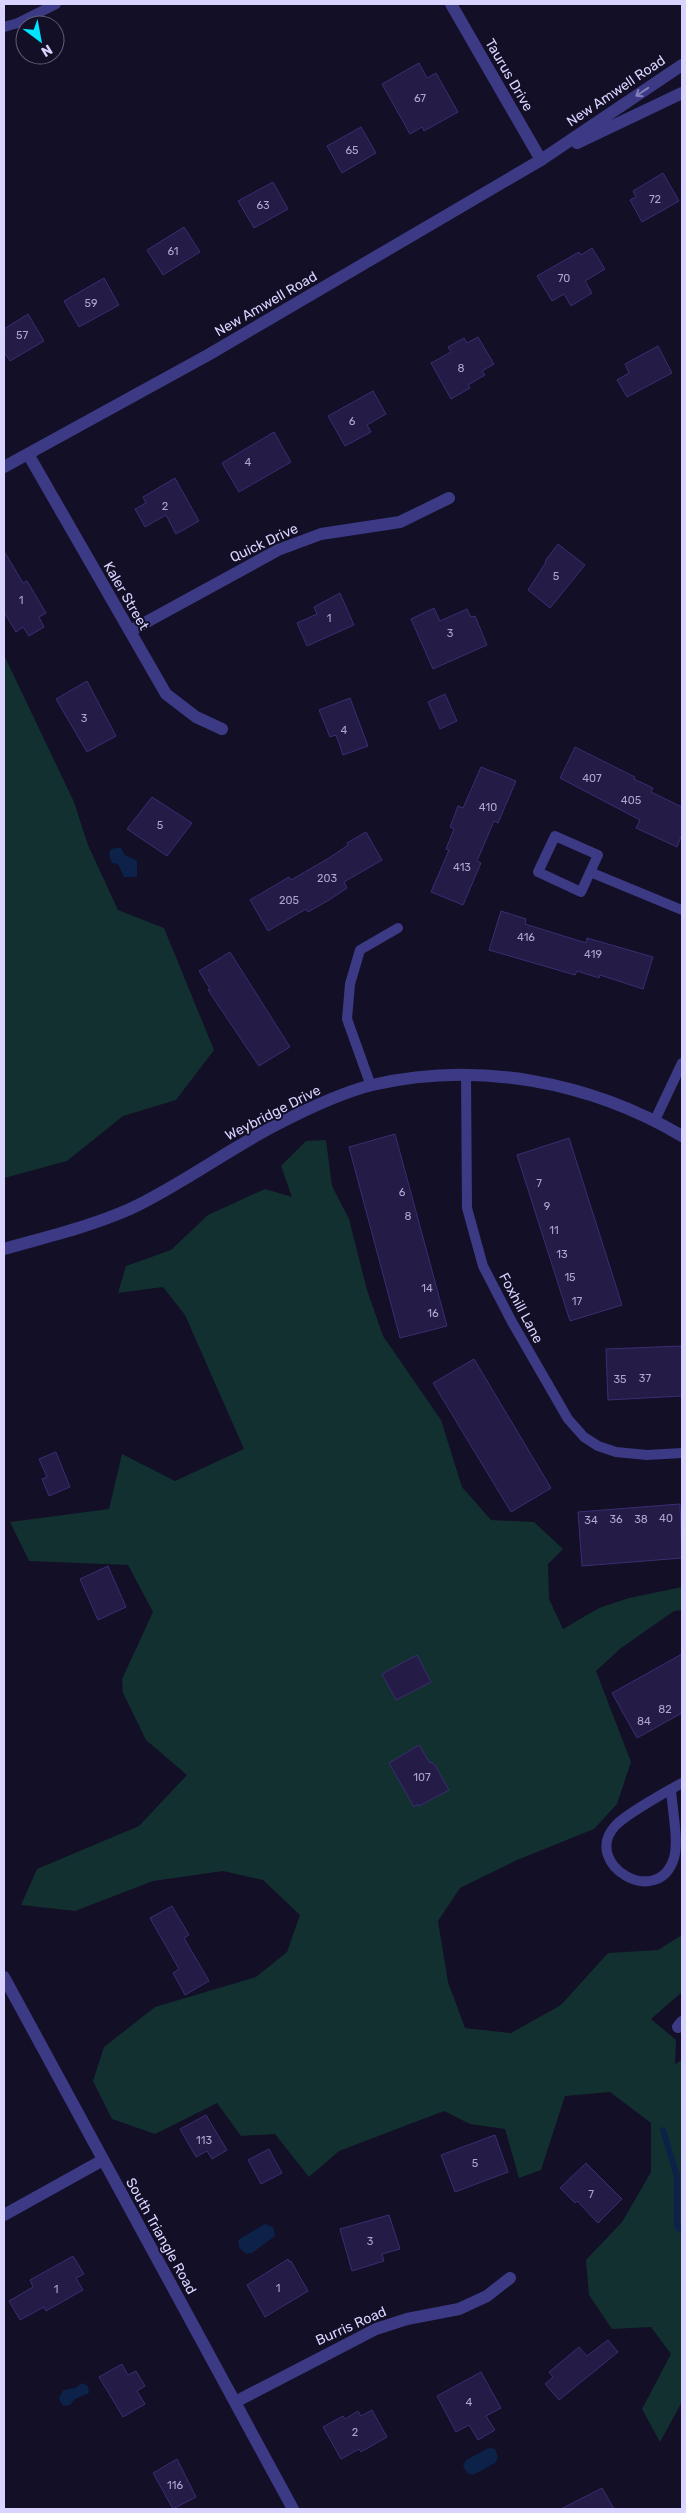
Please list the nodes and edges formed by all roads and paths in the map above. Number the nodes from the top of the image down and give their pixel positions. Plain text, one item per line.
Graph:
1 (56, 4) edge
2 (451, 4) edge
3 (4, 27) edge
4 (682, 65) edge
5 (682, 93) edge
6 (541, 160) junction
7 (28, 454) junction
8 (4, 467) edge
9 (449, 498) dead end
10 (130, 631) junction
11 (222, 729) dead end
12 (590, 872) junction
13 (682, 910) edge
14 (398, 928) dead end
15 (682, 1063) edge
16 (466, 1076) junction
17 (371, 1086) junction
18 (655, 1120) junction
19 (682, 1136) edge
20 (4, 1250) edge
21 (682, 1454) edge
22 (682, 1783) edge
23 (671, 1789) junction
24 (4, 1977) edge
25 (103, 2160) junction
26 (4, 2215) edge
27 (510, 2278) dead end
28 (235, 2402) junction
29 (293, 2509) edge

1 - 3 lane
2 - 6 street, Taurus Drive
4 -> 6 street, New Amwell Road
5 - 6 street, New Amwell Road
6 - 7 street, New Amwell Road
7 - 8 street, New Amwell Road
7 - 10 street, Kaler Street
9 - 10 street, Quick Drive
10 - 11 street, Kaler Street
12 - 12 lane
12 - 13 lane
14 - 17 lane
15 - 18 lane
16 - 17 street, Weybridge Drive
16 - 18 street, Weybridge Drive
16 - 21 lane, Foxhill Lane
17 - 20 street, Weybridge Drive
18 - 19 street, Weybridge Drive
22 - 23 lane
23 - 23 lane
24 - 25 street, South Triangle Road
25 - 26 street
25 - 28 street, South Triangle Road
27 - 28 street, Burris Road
28 - 29 street, South Triangle Road

